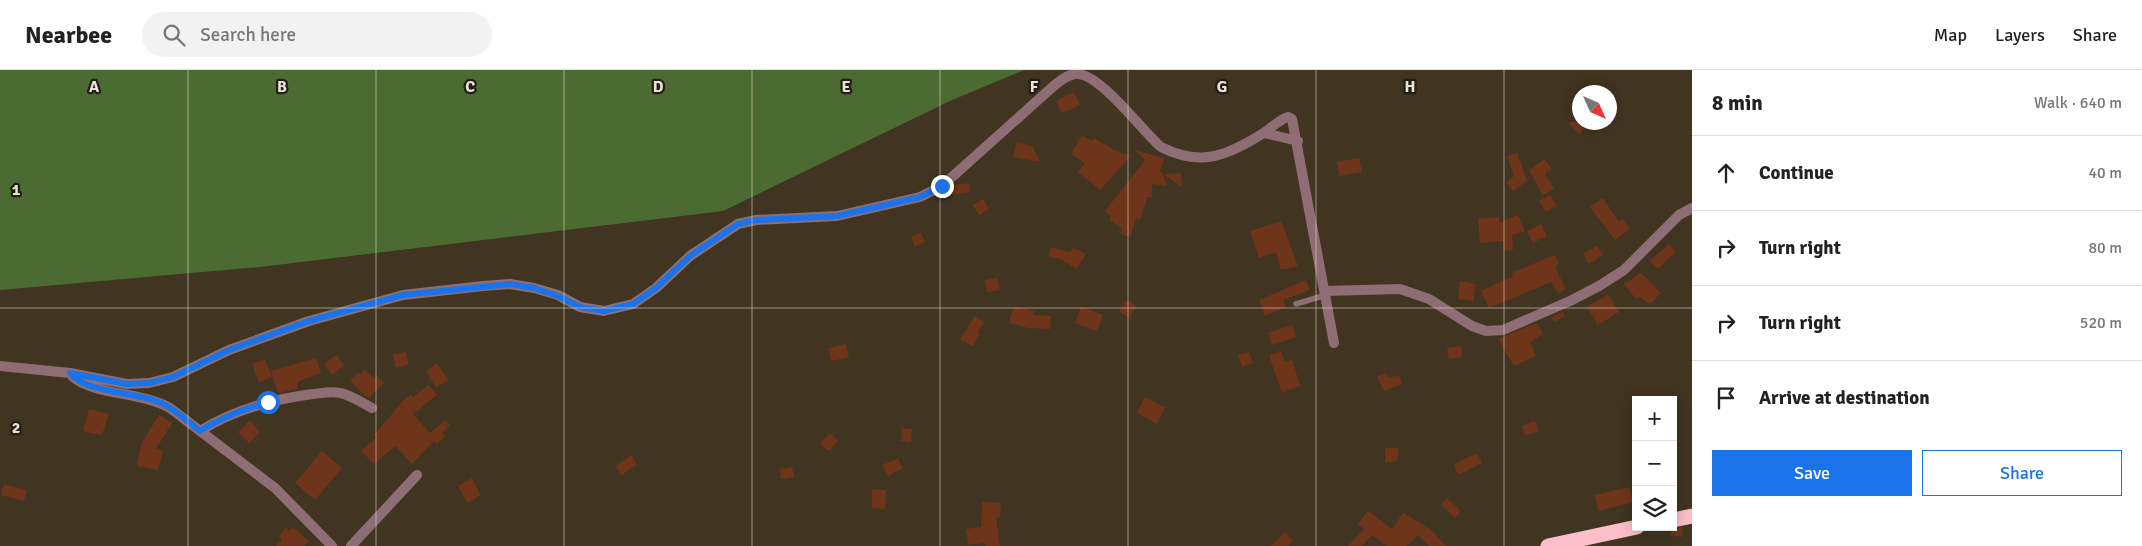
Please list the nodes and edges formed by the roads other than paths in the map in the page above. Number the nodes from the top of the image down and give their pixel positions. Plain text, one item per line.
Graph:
1 (1264, 133) junction
2 (1298, 141) junction
3 (1692, 208) edge
4 (1325, 293) junction
5 (1296, 304) dead end
6 (1334, 343) dead end
7 (0, 366) edge
8 (70, 373) junction
9 (372, 408) dead end
10 (200, 431) junction
11 (417, 474) dead end
12 (1692, 516) edge
13 (1677, 519) edge
14 (1632, 528) edge
15 (332, 546) edge
16 (351, 546) edge
17 (1548, 546) edge

1 - 2 street
1 - 2 street
1 - 8 street
2 - 4 street
3 - 4 street
4 - 5 lane
4 - 6 street
7 - 8 street
8 - 10 street
9 - 10 street
10 - 15 street
11 - 16 street
12 - 13 highway
14 - 17 highway

